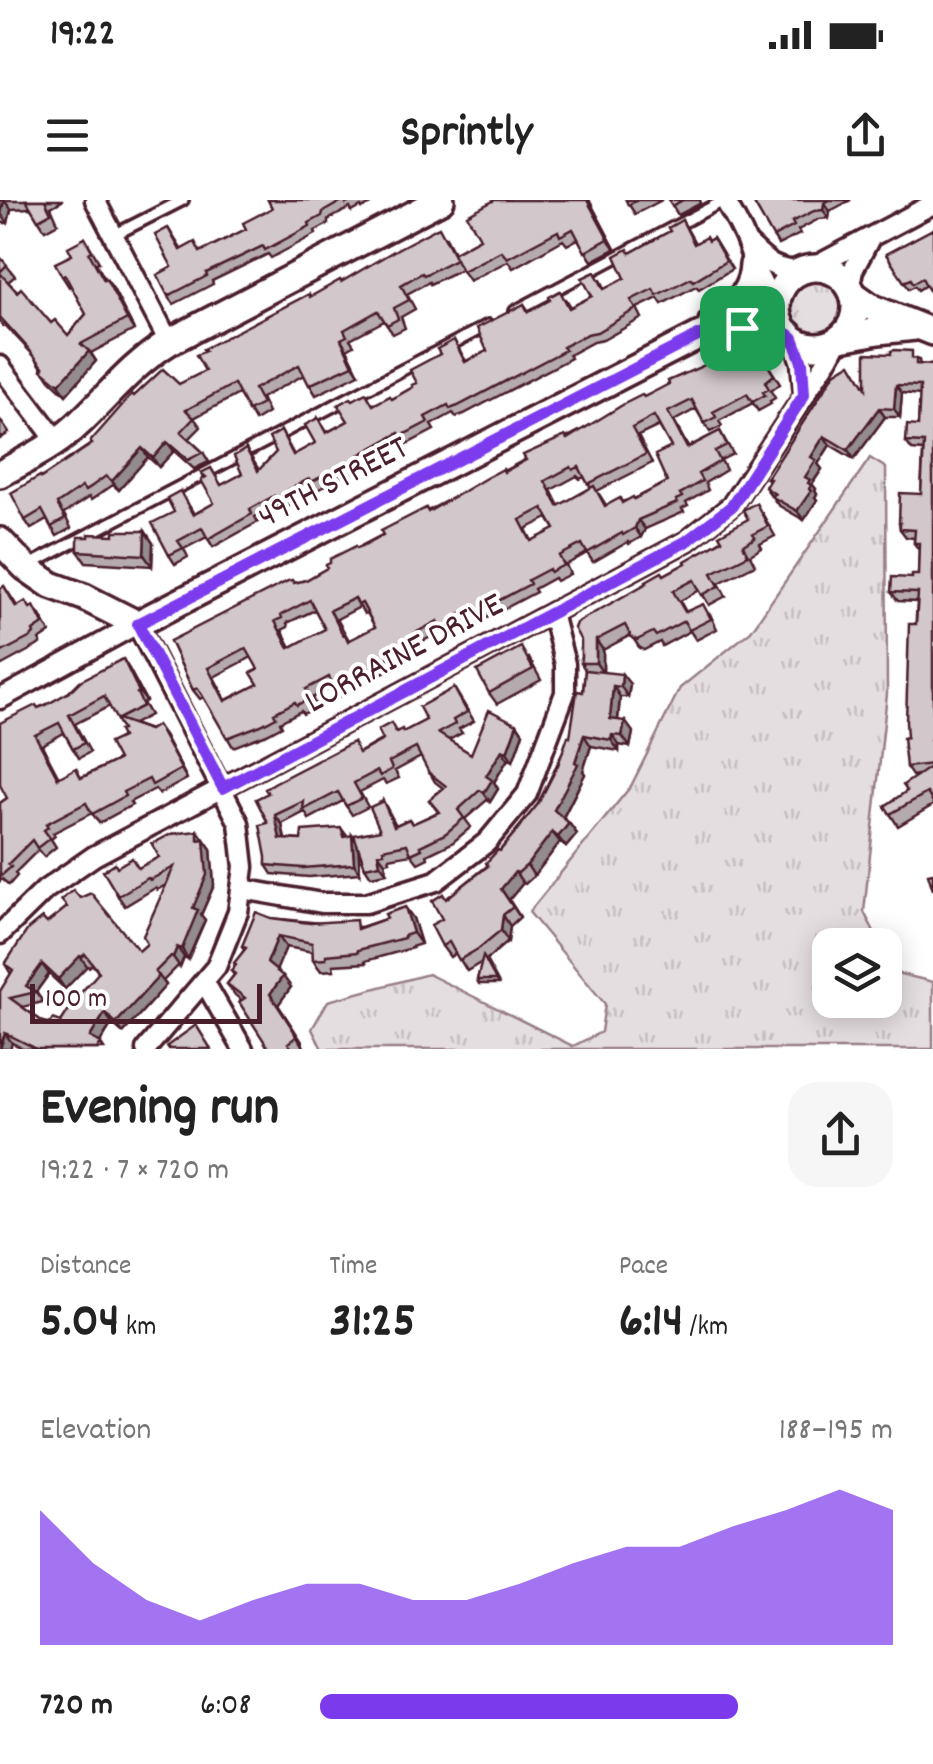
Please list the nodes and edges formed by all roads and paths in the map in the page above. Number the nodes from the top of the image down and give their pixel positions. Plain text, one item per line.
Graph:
1 (95, 200) edge
2 (182, 200) edge
3 (441, 200) edge
4 (725, 200) edge
5 (933, 204) edge
6 (113, 236) junction
7 (871, 237) junction
8 (750, 254) junction
9 (806, 269) junction
10 (852, 290) junction
11 (778, 301) junction
12 (509, 314) edge
13 (723, 315) junction
14 (493, 323) edge
15 (926, 330) edge
16 (702, 334) junction
17 (791, 336) junction
18 (840, 339) junction
19 (168, 342) junction
20 (0, 366) edge
21 (804, 395) junction
22 (57, 442) junction
23 (0, 474) edge
24 (0, 541) edge
25 (25, 567) junction
26 (552, 612) junction
27 (138, 624) junction
28 (0, 698) edge
29 (223, 788) junction
30 (242, 889) junction
31 (0, 934) edge
32 (205, 982) junction
33 (146, 1049) edge
34 (242, 1049) edge

1 - 6 street
2 - 6 lane
3 - 19 street
4 - 8 street
4 - 12 lane
5 - 7 street
6 - 19 street
7 - 9 street
7 - 10 street
8 - 9 street
8 - 11 street
8 - 13 street
9 - 10 street
9 - 11 street
10 - 15 street
10 - 18 street
11 - 13 street, 49TH STREET
11 - 17 street
13 - 16 street, 49TH STREET
14 - 25 lane
15 - 18 street
16 - 17 street, 49TH STREET
16 - 27 street, 49TH STREET
17 - 18 street
17 - 21 street
18 - 21 street, LORRAINE DRIVE
19 - 22 street
20 - 22 street
21 - 26 street, LORRAINE DRIVE
22 - 23 street
24 - 25 street
25 - 27 street
26 - 29 street, LORRAINE DRIVE
26 - 30 street
27 - 28 street, 49TH STREET
27 - 29 street
29 - 30 street
29 - 31 street, LORRAINE DRIVE
30 - 32 street
32 - 33 street
32 - 34 street

